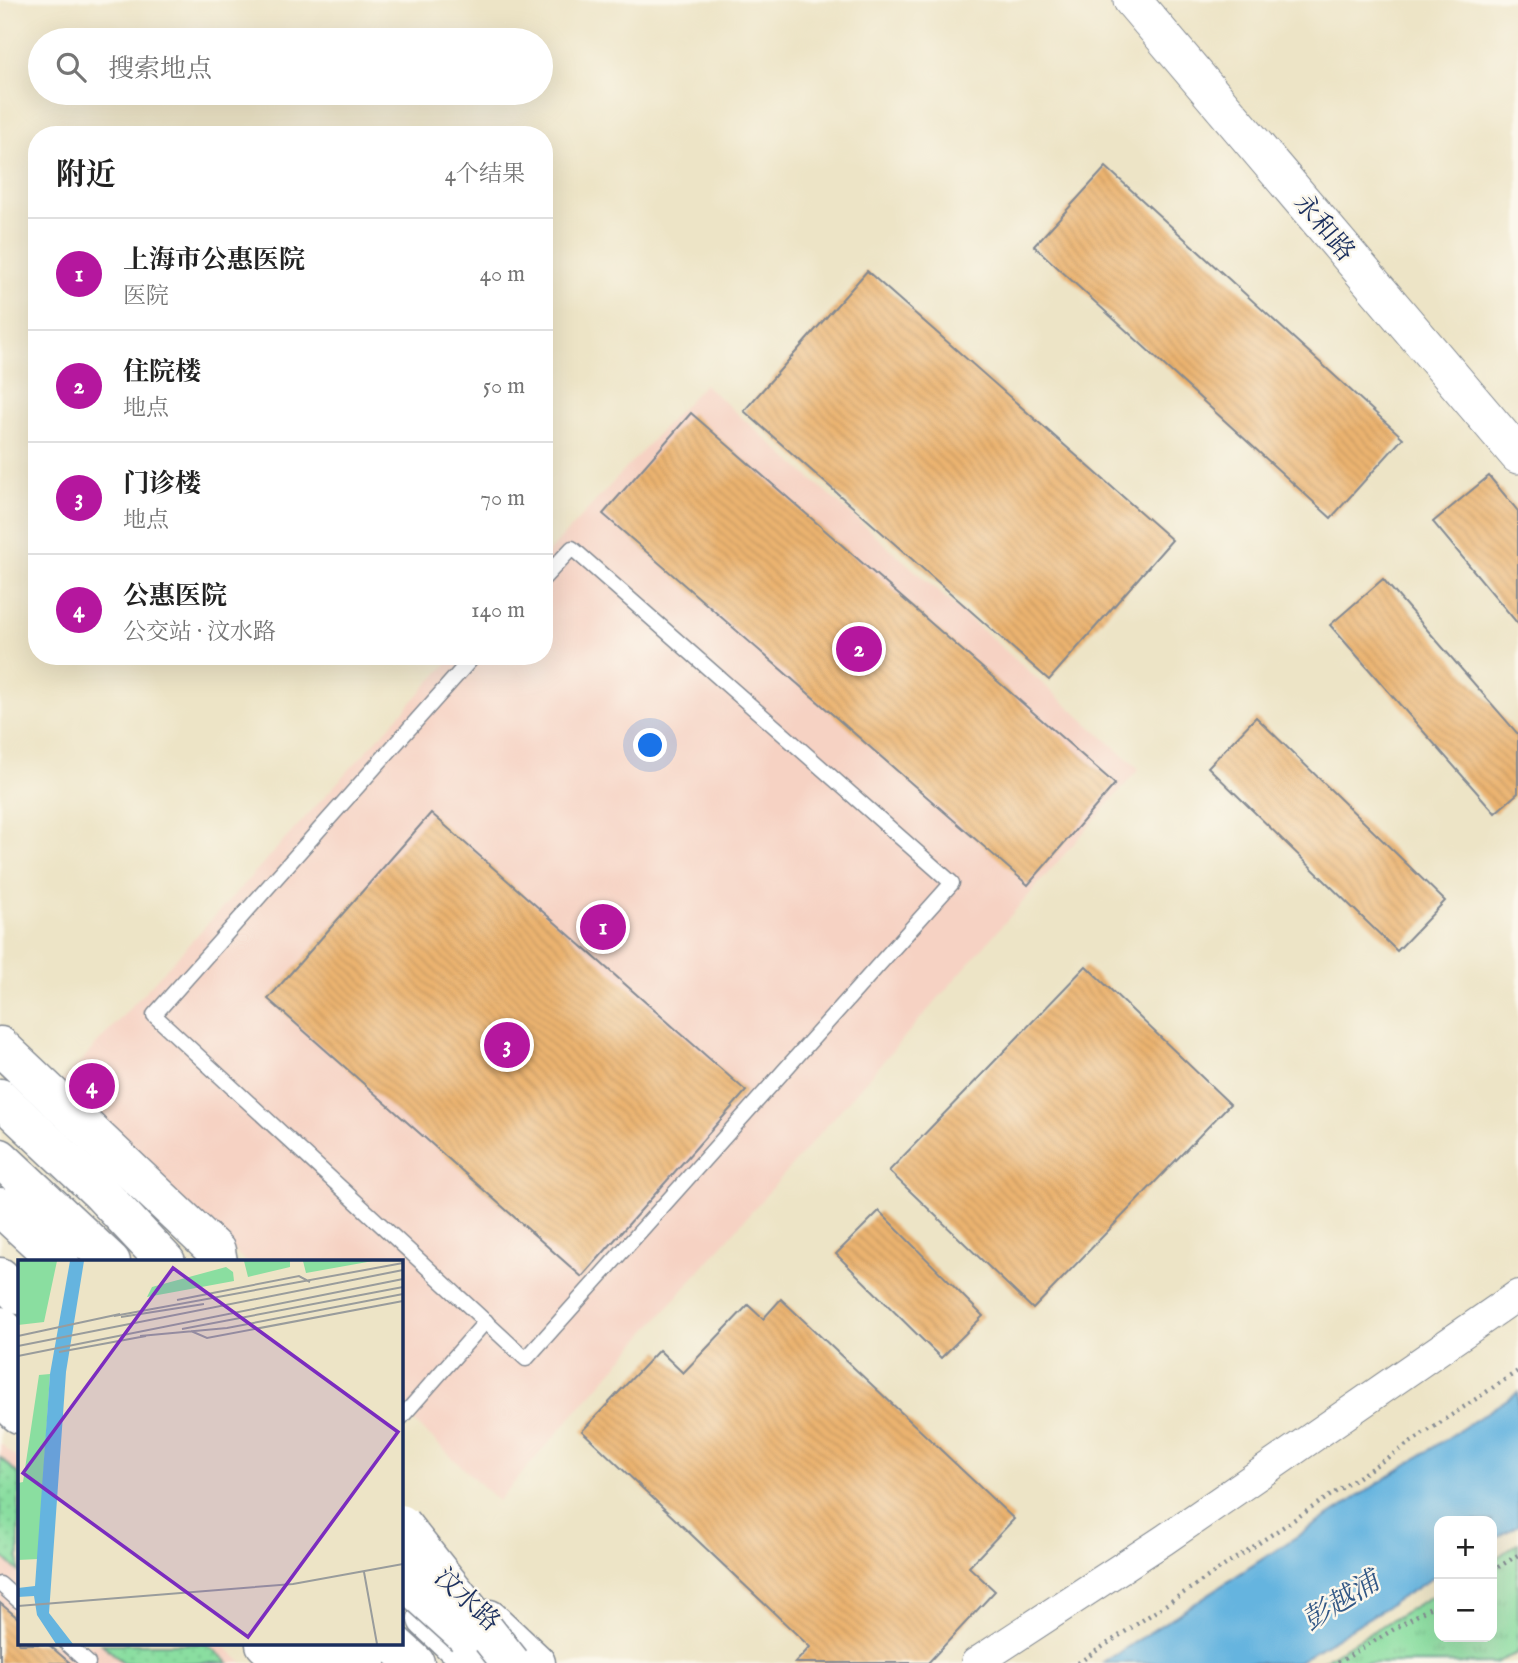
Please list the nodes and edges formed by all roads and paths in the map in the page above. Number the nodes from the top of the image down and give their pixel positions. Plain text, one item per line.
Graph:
1 (1132, 0) edge
2 (1518, 455) edge
3 (553, 568) edge
4 (466, 665) edge
5 (0, 1046) edge
6 (0, 1098) edge
7 (0, 1158) edge
8 (0, 1207) edge
9 (0, 1224) edge
10 (0, 1256) edge
11 (39, 1260) edge
12 (58, 1260) edge
13 (109, 1260) edge
14 (164, 1260) edge
15 (218, 1260) edge
16 (18, 1273) edge
17 (0, 1277) edge
18 (18, 1294) edge
19 (1518, 1296) edge
20 (486, 1321) junction
21 (0, 1326) edge
22 (18, 1342) edge
23 (0, 1362) edge
24 (1518, 1371) edge
25 (18, 1379) edge
26 (0, 1396) edge
27 (18, 1413) edge
28 (402, 1418) edge
29 (402, 1525) edge
30 (402, 1536) edge
31 (1518, 1555) edge
32 (1497, 1568) edge
33 (402, 1578) edge
34 (0, 1584) edge
35 (402, 1596) edge
36 (18, 1600) edge
37 (1434, 1605) edge
38 (402, 1628) edge
39 (69, 1646) edge
40 (267, 1646) edge
41 (302, 1646) edge
42 (348, 1646) edge
43 (396, 1646) edge
44 (455, 1656) edge
45 (88, 1663) edge
46 (285, 1663) edge
47 (320, 1663) edge
48 (367, 1663) edge
49 (415, 1663) edge
50 (494, 1663) edge
51 (511, 1663) edge
52 (530, 1663) edge
53 (536, 1663) edge
54 (976, 1663) edge
55 (1078, 1663) edge
56 (1338, 1663) edge

1 - 2 street, 永和路
3 - 20 lane
4 - 20 lane
5 - 15 main road
6 - 14 main road
7 - 13 main road
8 - 12 main road
9 - 11 main road
10 - 16 main road
17 - 18 main road
19 - 54 street
20 - 28 lane
21 - 22 main road
23 - 25 main road
24 - 55 path
26 - 27 main road
29 - 51 main road, bridge
30 - 53 main road, 汶水路
31 - 32 path
33 - 50 main road, bridge
34 - 36 lane
35 - 44 main road
37 - 56 path
38 - 44 main road
39 - 45 lane
40 - 46 main road
41 - 47 main road
42 - 48 main road
43 - 49 main road
44 - 52 main road

